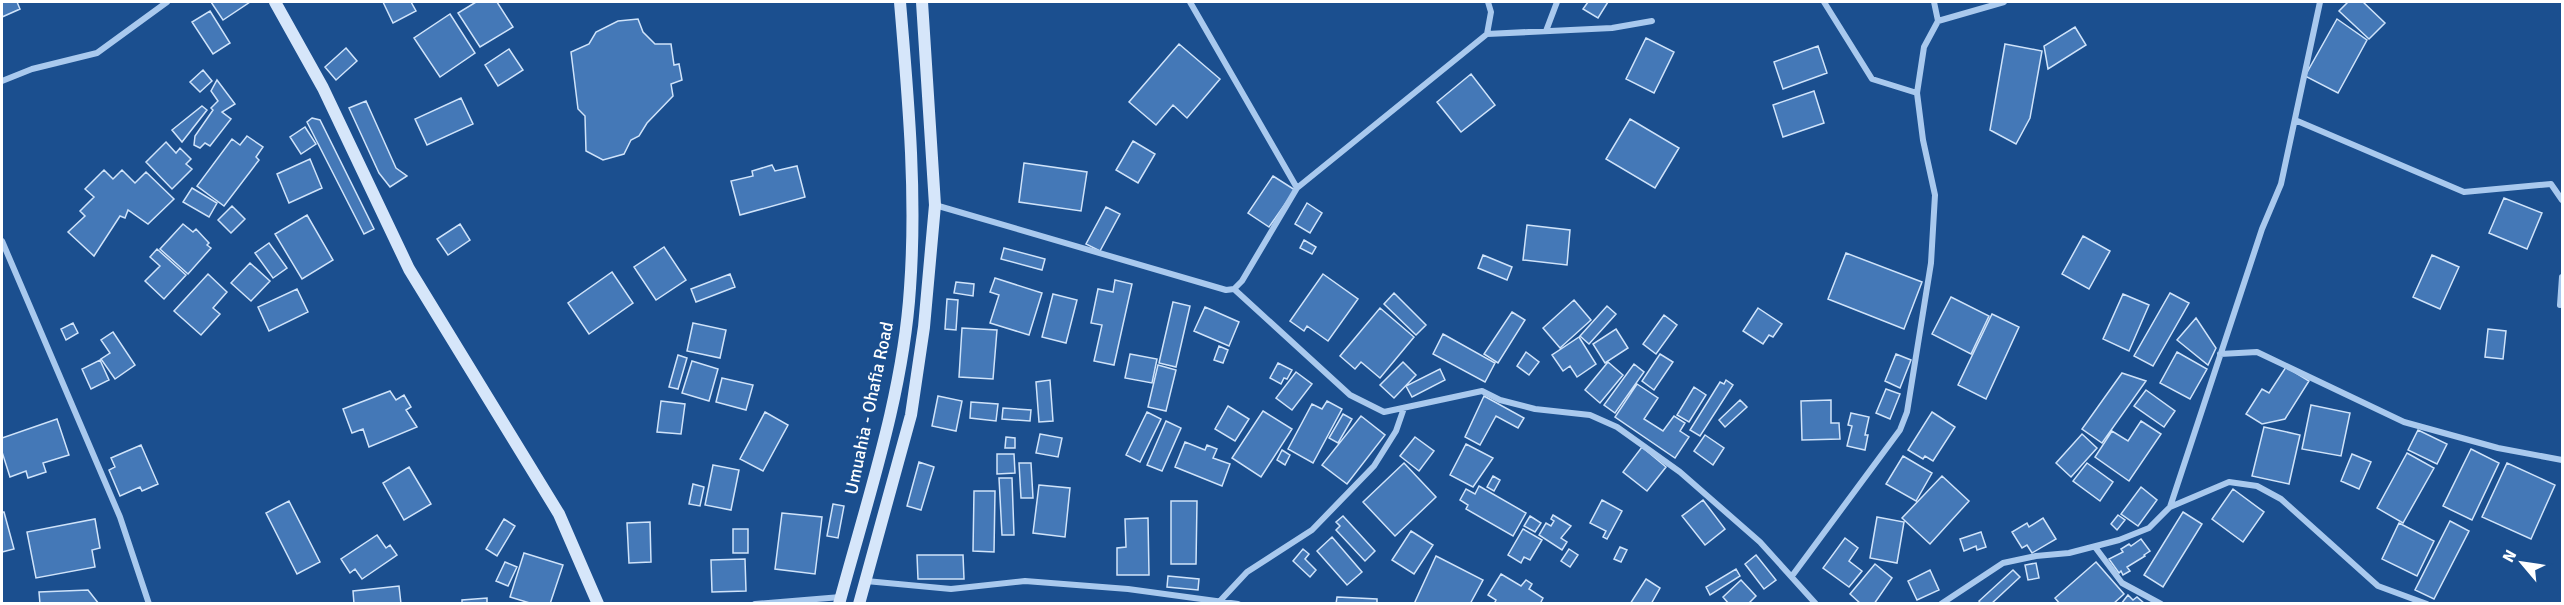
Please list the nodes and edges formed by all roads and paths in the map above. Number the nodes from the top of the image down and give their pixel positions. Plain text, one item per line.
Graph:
1 (167, 2) edge
2 (275, 2) edge
3 (900, 2) edge
4 (922, 2) edge
5 (1190, 2) edge
6 (1488, 2) edge
7 (1557, 2) edge
8 (1824, 2) edge
9 (1934, 2) edge
10 (2004, 2) edge
11 (2320, 2) edge
12 (1652, 21) dead end
13 (1938, 21) junction
14 (1546, 31) junction
15 (1487, 34) junction
16 (2, 81) edge
17 (1917, 93) junction
18 (930, 105) junction
19 (909, 108) junction
20 (2295, 120) junction
21 (1297, 188) junction
22 (2562, 200) edge
23 (935, 205) junction
24 (2, 241) edge
25 (2562, 277) edge
26 (1234, 289) junction
27 (2560, 305) dead end
28 (2220, 354) junction
29 (1404, 408) junction
30 (2562, 460) edge
31 (2170, 507) junction
32 (2095, 547) junction
33 (1792, 576) junction
34 (865, 581) junction
35 (840, 600) edge
36 (1219, 602) junction
37 (149, 603) edge
38 (598, 603) edge
39 (755, 603) edge
40 (859, 603) edge
41 (1238, 603) edge
42 (1816, 603) edge
43 (1941, 603) edge
44 (2161, 603) edge
45 (2427, 603) edge

1 - 16 street
2 - 38 main road
3 - 19 main road, Umuahia - Ohafia Road
4 - 18 main road, Umuahia - Ohafia Road
5 - 21 street
6 - 15 street
7 - 14 street
8 - 17 street
9 - 13 street
10 - 13 street
11 - 20 street
12 - 14 street
13 - 17 street
14 - 15 street
15 - 21 street
17 - 33 street
18 - 19 main road
18 - 23 main road, Umuahia - Ohafia Road
19 - 35 main road, Umuahia - Ohafia Road
20 - 22 street
20 - 28 street
21 - 26 street
23 - 26 street
23 - 34 main road, Umuahia - Ohafia Road
24 - 37 street
25 - 27 street
26 - 29 street
28 - 30 street
28 - 31 street
29 - 33 street
29 - 36 street
31 - 32 street
31 - 45 street
32 - 43 street
32 - 44 street
33 - 42 street
34 - 36 street
34 - 40 main road, Umuahia - Ohafia Road
35 - 39 street
36 - 41 street

